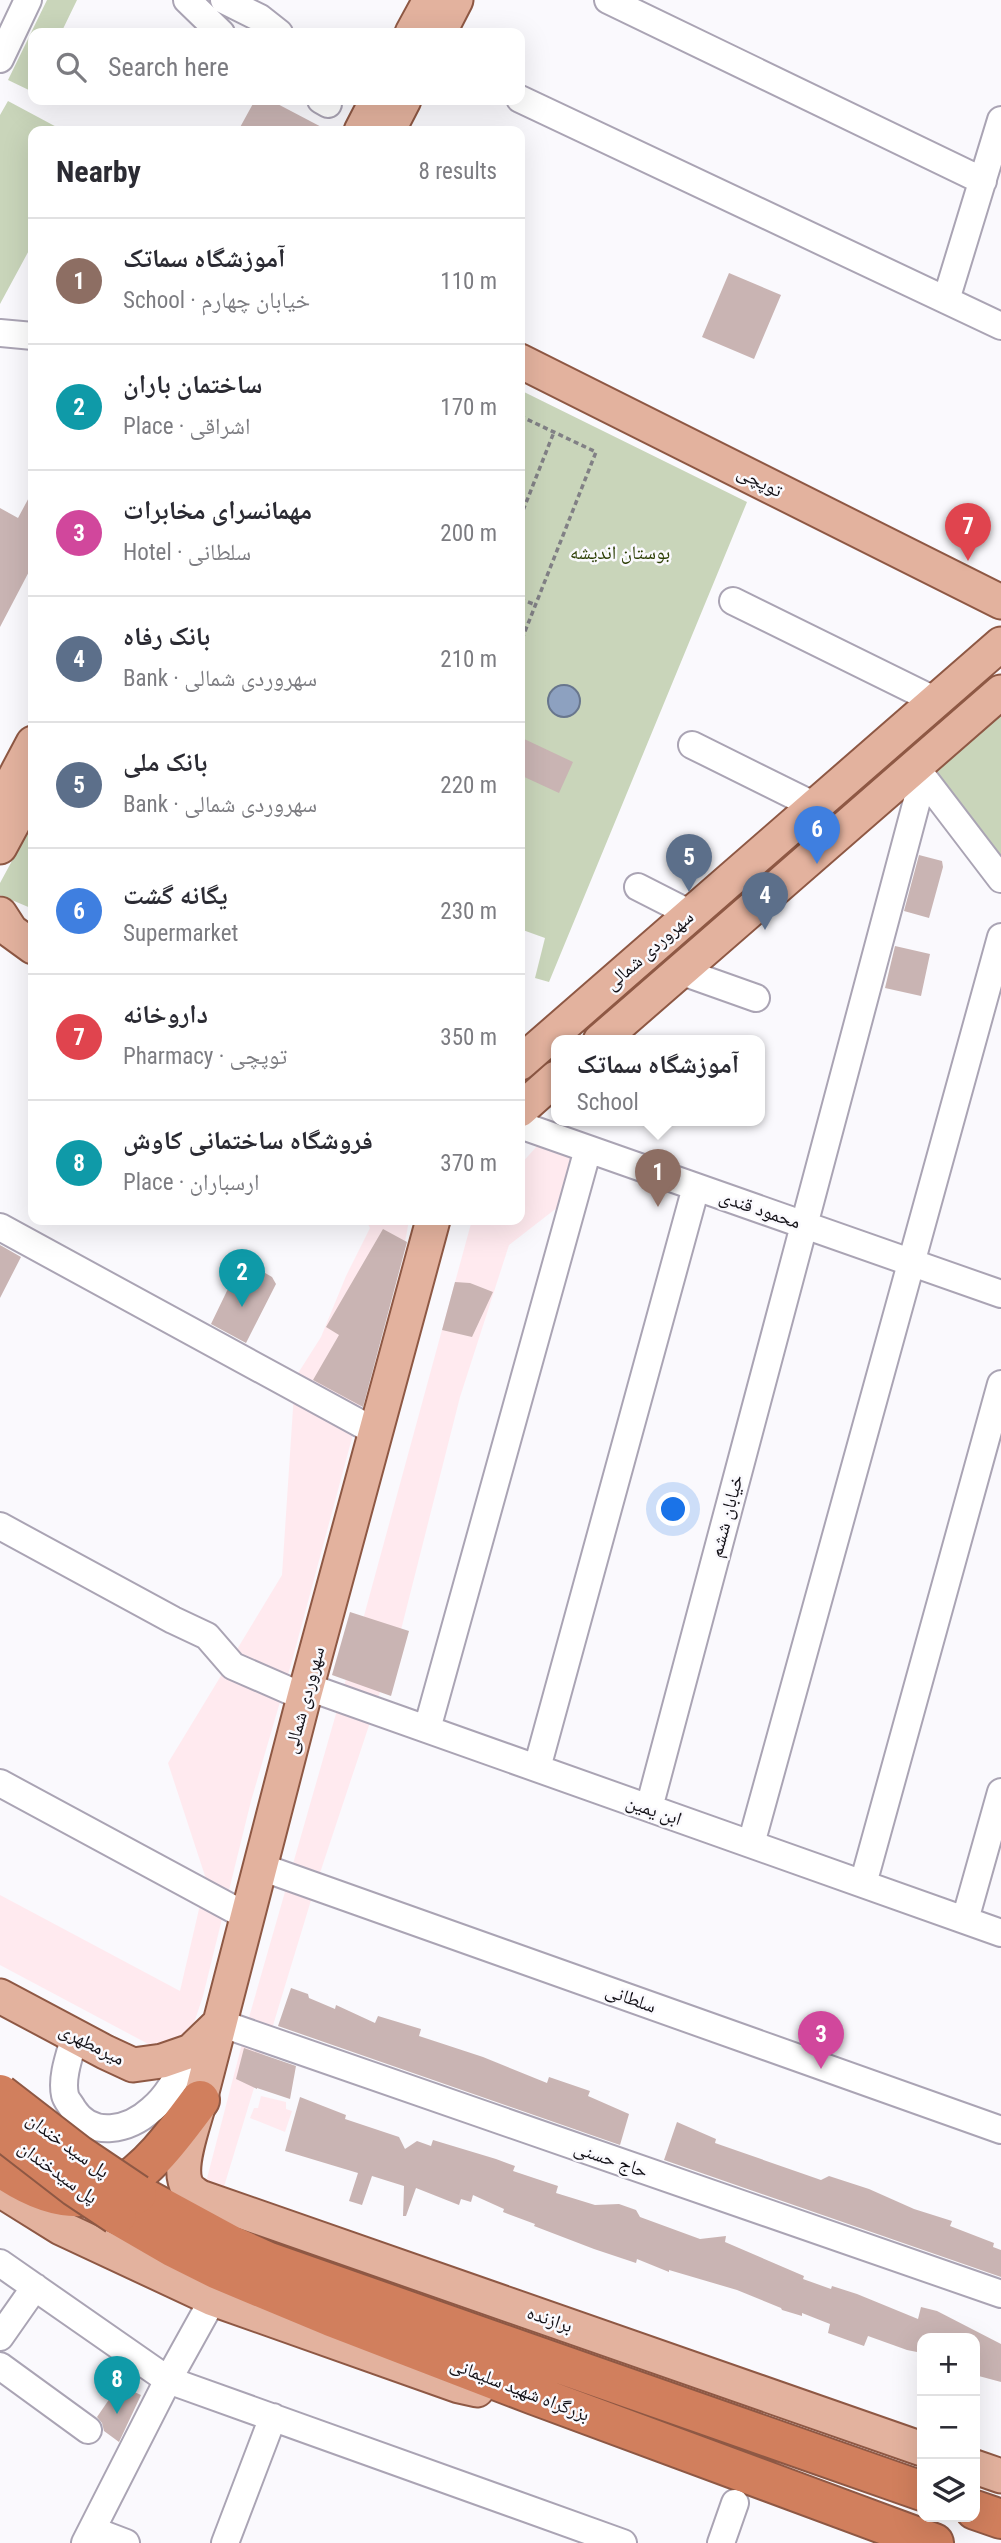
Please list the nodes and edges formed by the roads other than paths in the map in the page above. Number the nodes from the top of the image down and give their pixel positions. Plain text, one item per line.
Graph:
1 (28, 0) edge
2 (187, 0) edge
3 (224, 0) edge
4 (430, 0) edge
5 (456, 0) edge
6 (608, 0) edge
7 (216, 28) edge
8 (273, 28) edge
9 (415, 28) edge
10 (442, 28) edge
11 (0, 59) edge
12 (525, 101) edge
13 (374, 105) edge
14 (401, 105) edge
15 (1001, 120) edge
16 (364, 126) edge
17 (391, 126) edge
18 (983, 181) junction
19 (946, 300) junction
20 (1001, 326) edge
21 (0, 332) edge
22 (28, 335) edge
23 (525, 364) edge
24 (733, 601) dead end
25 (1001, 602) edge
26 (1001, 645) edge
27 (1001, 692) edge
28 (936, 701) junction
29 (692, 745) dead end
30 (28, 752) edge
31 (919, 772) junction
32 (28, 795) edge
33 (0, 805) edge
34 (815, 806) junction
35 (0, 847) edge
36 (1001, 879) edge
37 (638, 887) dead end
38 (0, 914) edge
39 (691, 914) junction
40 (1001, 937) edge
41 (28, 944) edge
42 (0, 946) edge
43 (28, 951) edge
44 (680, 971) junction
45 (756, 998) dead end
46 (552, 1035) edge
47 (607, 1035) edge
48 (551, 1036) edge
49 (525, 1059) edge
50 (551, 1082) edge
51 (525, 1106) edge
52 (525, 1127) edge
53 (588, 1149) junction
54 (696, 1187) junction
55 (430, 1225) edge
56 (804, 1225) junction
57 (0, 1227) edge
58 (911, 1262) junction
59 (1001, 1294) edge
60 (1001, 1384) edge
61 (376, 1432) junction
62 (0, 1526) edge
63 (306, 1692) junction
64 (427, 1729) junction
65 (537, 1768) junction
66 (0, 1783) edge
67 (1001, 1792) edge
68 (649, 1808) junction
69 (751, 1844) junction
70 (261, 1867) junction
71 (863, 1884) junction
72 (248, 1917) junction
73 (965, 1920) junction
74 (1001, 1933) edge
75 (0, 1996) edge
76 (220, 2023) junction
77 (75, 2036) junction
78 (191, 2050) junction
79 (0, 2094) edge
80 (200, 2099) junction
81 (0, 2129) edge
82 (1001, 2130) edge
83 (0, 2167) edge
84 (185, 2181) joint
85 (0, 2190) edge
86 (127, 2204) junction
87 (0, 2263) edge
88 (35, 2287) junction
89 (1001, 2294) edge
90 (213, 2300) junction
91 (0, 2337) edge
92 (0, 2366) edge
93 (168, 2380) junction
94 (534, 2395) junction
95 (273, 2417) junction
96 (88, 2430) dead end
97 (917, 2447) edge
98 (980, 2469) edge
99 (1001, 2476) edge
100 (917, 2489) edge
101 (735, 2503) dead end
102 (980, 2512) edge
103 (1001, 2519) edge
104 (88, 2537) edge
105 (126, 2543) edge
106 (225, 2543) edge
107 (623, 2543) edge
108 (721, 2543) edge
109 (933, 2543) edge

1 - 11 street
2 - 7 street
3 - 8 street
4 - 9 main road
5 - 10 main road
6 - 18 street
12 - 19 street
13 - 16 main road
14 - 17 main road
15 - 18 street
18 - 19 street
19 - 20 street
21 - 22 street
23 - 25 main road, توپچی
24 - 28 street
26 - 28 main road, سهروردی شمالی
27 - 31 main road, سهروردی شمالی
28 - 34 main road, سهروردی شمالی
29 - 34 street
30 - 33 main road
31 - 36 street
31 - 44 main road, سهروردی شمالی
31 - 56 street, خیابان ششم
32 - 35 main road
34 - 39 main road, سهروردی شمالی
37 - 39 street
38 - 41 main road
39 - 46 main road, سهروردی شمالی
40 - 58 street
42 - 43 main road
44 - 45 street
44 - 47 main road, سهروردی شمالی
48 - 49 main road, سهروردی شمالی
50 - 51 main road
52 - 53 street, محمود قندی
53 - 54 street, محمود قندی
53 - 64 street
54 - 56 street, محمود قندی
54 - 65 street
55 - 61 main road, سهروردی شمالی
56 - 58 street, محمود قندی
56 - 68 street, خیابان ششم
57 - 61 street
58 - 59 street, محمود قندی
58 - 69 street
60 - 71 street
61 - 63 main road, سهروردی شمالی
62 - 63 street, ابن یمین
63 - 64 street, ابن یمین
63 - 70 main road, سهروردی شمالی
64 - 65 street, ابن یمین
65 - 68 street, ابن یمین
66 - 72 street
67 - 73 street
68 - 69 street, ابن یمین
69 - 71 street, ابن یمین
70 - 72 main road, سهروردی شمالی
70 - 82 street, سلطانی
71 - 73 street, ابن یمین
72 - 76 main road, سهروردی شمالی
73 - 74 street, ابن یمین
75 - 77 main road, میرمطهری
76 - 78 main road, میرمطهری
76 - 80 main road, سهروردی شمالی
76 - 89 street, حاج حسنی
77 - 78 main road, میرمطهری
77 - 78 street
79 - 86 highway, پل سید خندان, bridge
80 - 83 highway
80 - 84 main road, سهروردی شمالی
81 - 86 highway, پل سیدخندان, bridge
84 - 97 main road, برازنده
85 - 90 main road
86 - 94 highway, بزرگراه شهید سلیمانی
86 - 100 highway, بزرگراه شهید سلیمانی
87 - 88 street
88 - 91 street
88 - 93 street
90 - 93 street
90 - 94 main road
92 - 96 street
93 - 95 street
93 - 104 street
94 - 109 highway, بزرگراه شهید سلیمانی
95 - 106 street
95 - 107 street
98 - 99 main road
101 - 108 street
102 - 103 highway
104 - 105 street

